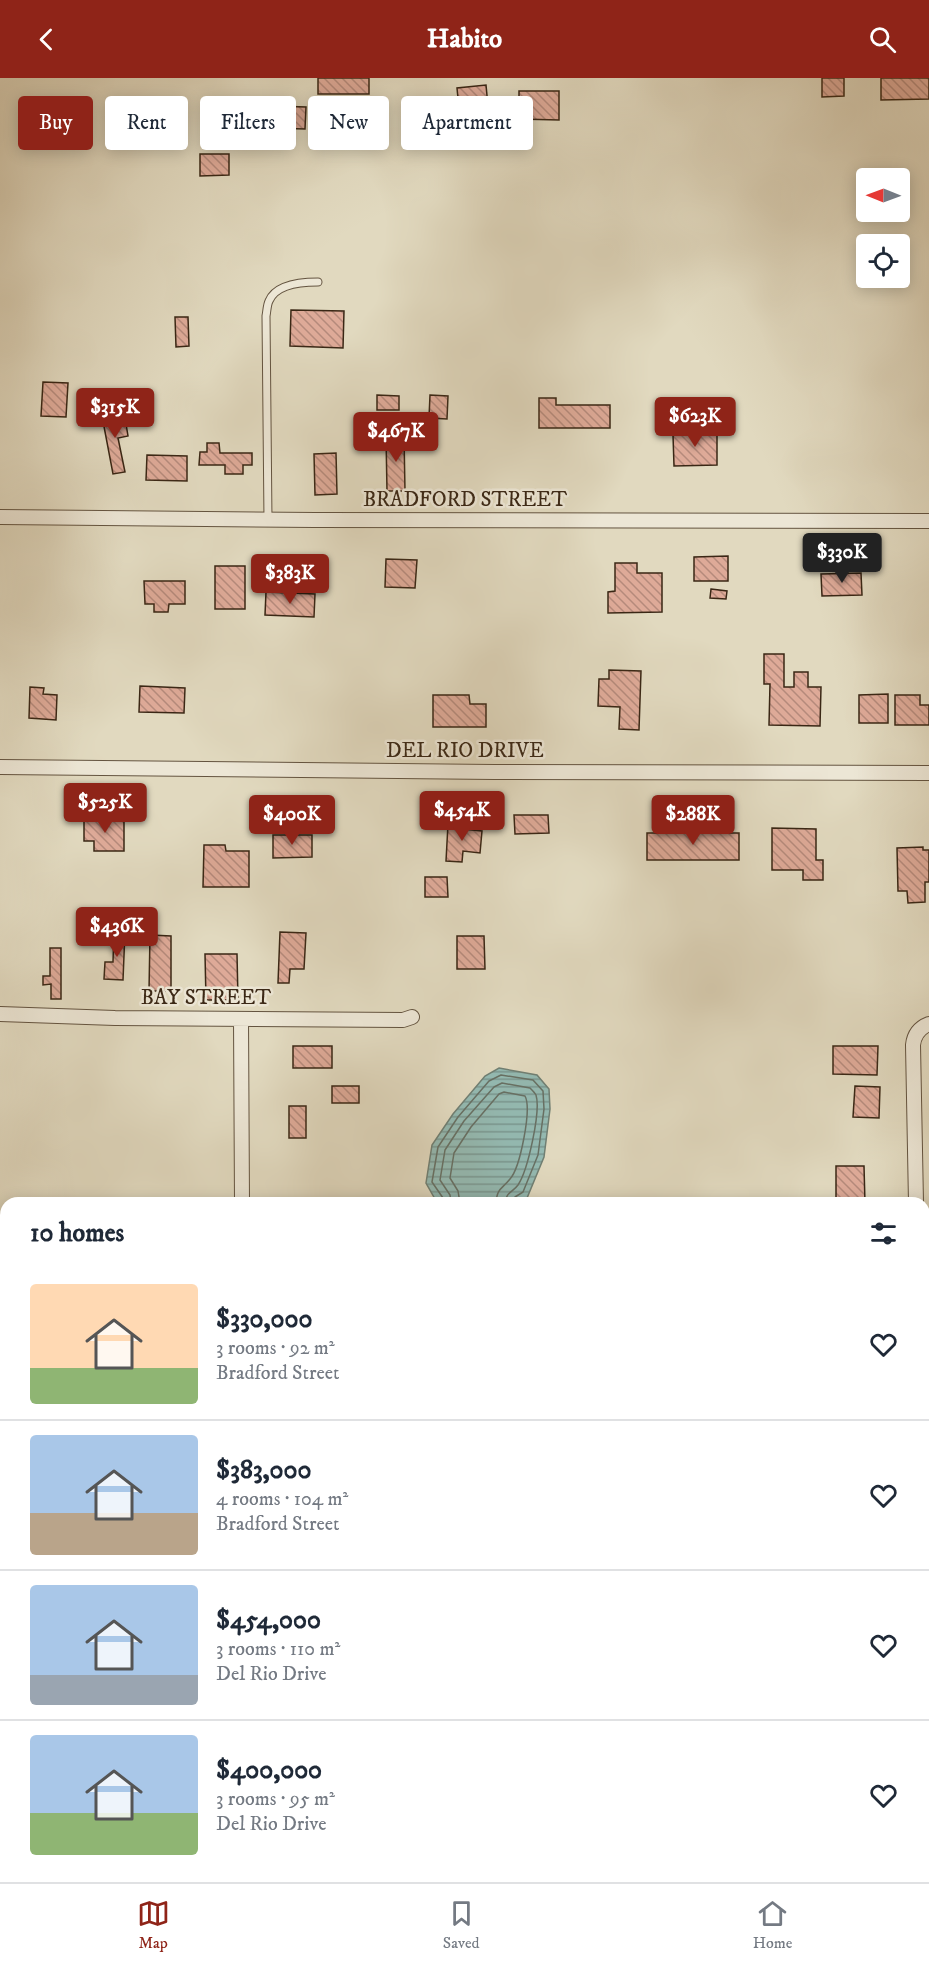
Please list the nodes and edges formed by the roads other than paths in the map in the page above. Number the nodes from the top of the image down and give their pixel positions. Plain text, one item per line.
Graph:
1 (318, 282) dead end
2 (0, 517) edge
3 (268, 520) junction
4 (929, 521) edge
5 (0, 767) edge
6 (929, 773) edge
7 (0, 1014) edge
8 (412, 1017) dead end
9 (241, 1019) junction
10 (924, 1026) edge
11 (242, 1197) edge
12 (916, 1197) edge

1 - 3 lane
2 - 3 street, BRADFORD STREET
3 - 4 street, BRADFORD STREET
5 - 6 street, DEL RIO DRIVE
7 - 9 street, BAY STREET
8 - 9 street, BAY STREET
9 - 11 street
10 - 12 street

